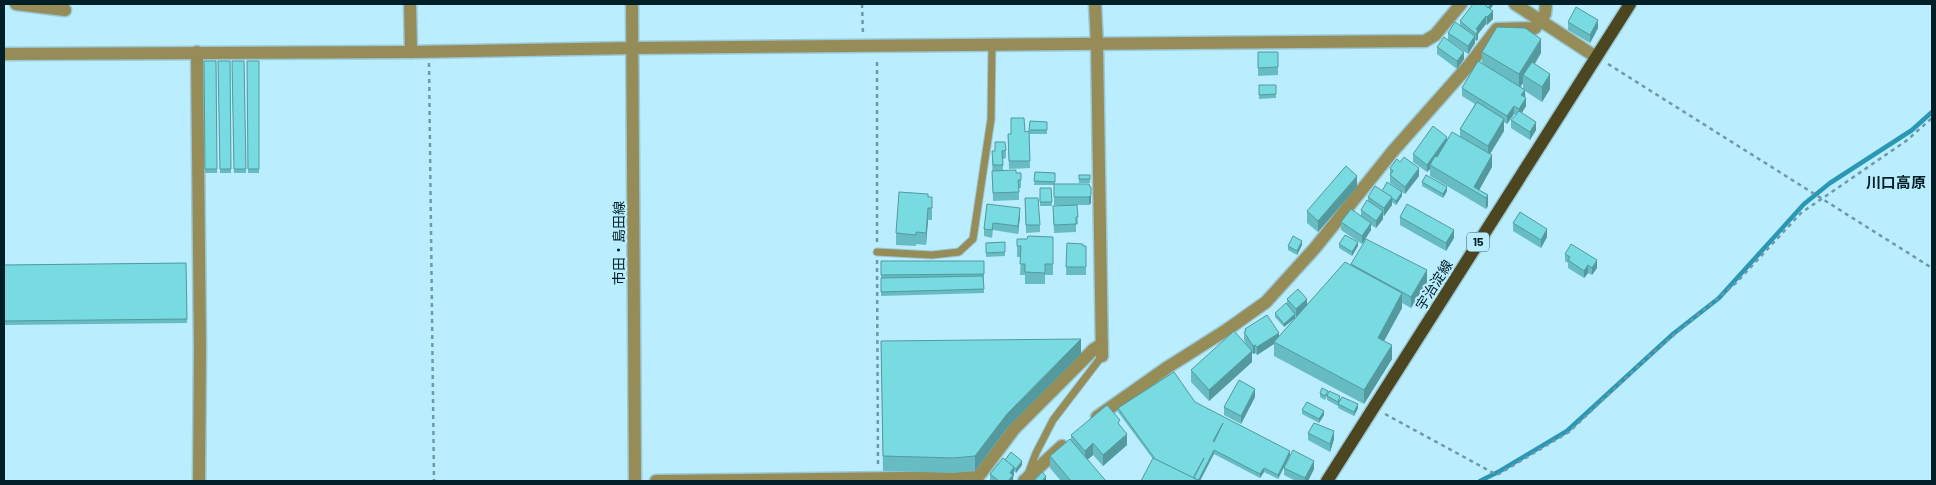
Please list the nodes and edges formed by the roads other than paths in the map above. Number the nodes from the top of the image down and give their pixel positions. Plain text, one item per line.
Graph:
1 (16, 4) edge
2 (410, 4) edge
3 (632, 4) edge
4 (1095, 4) edge
5 (1461, 4) edge
6 (1515, 4) edge
7 (1546, 4) edge
8 (1630, 4) edge
9 (65, 10) dead end
10 (1540, 21) junction
11 (992, 45) junction
12 (1097, 45) junction
13 (633, 48) junction
14 (197, 52) junction
15 (411, 52) junction
16 (4, 54) edge
17 (1596, 57) junction
18 (877, 252) dead end
19 (1102, 350) junction
20 (1084, 427) edge
21 (1070, 440) edge
22 (1025, 479) edge
23 (199, 481) edge
24 (635, 481) edge
25 (656, 481) edge
26 (1327, 481) edge

1 - 9 street
2 - 15 street
3 - 13 street, 市田・島田線
4 - 12 street
5 - 12 street
6 - 10 street
7 - 10 street
8 - 17 main road, 宇治淀線 / 15
10 - 17 street
10 - 20 street
11 - 12 street
11 - 13 street
11 - 18 lane
12 - 19 street
13 - 15 street
13 - 24 street, 市田・島田線
14 - 15 street
14 - 16 street
14 - 23 street
17 - 26 main road, 宇治淀線 / 15
19 - 22 lane
19 - 25 street
21 - 22 street

